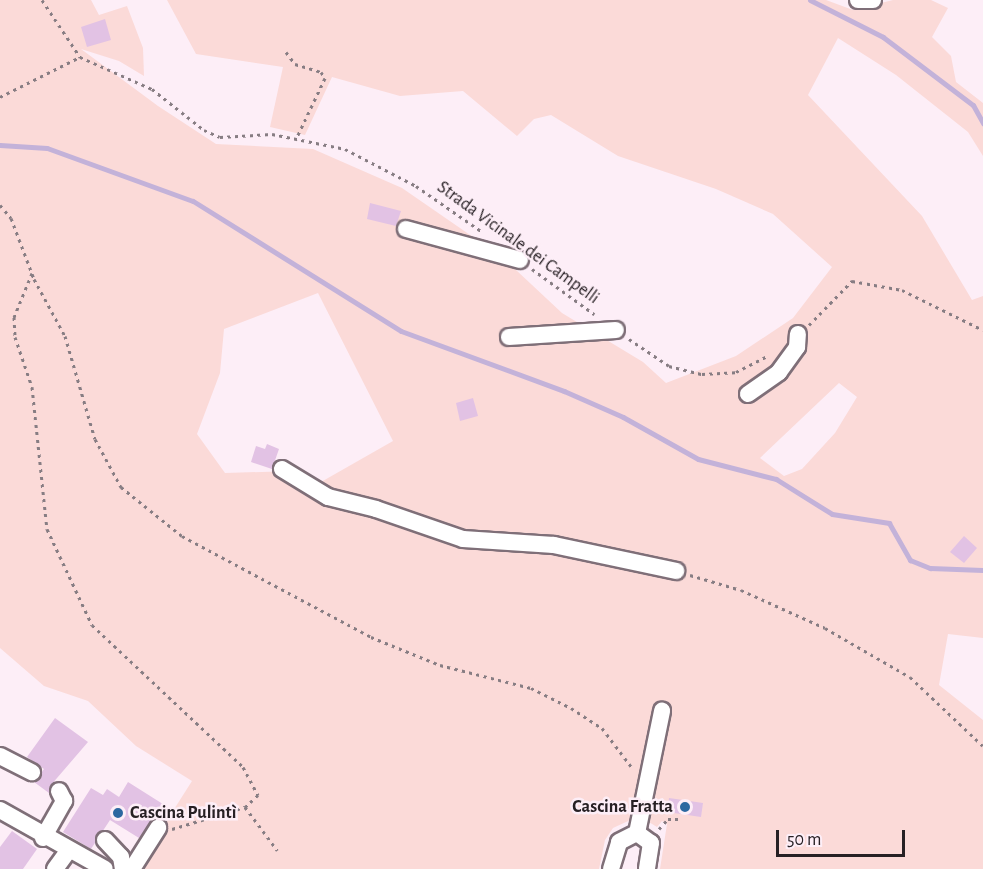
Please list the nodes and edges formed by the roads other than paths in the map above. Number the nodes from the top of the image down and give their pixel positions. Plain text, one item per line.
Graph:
1 (858, 0) edge
2 (873, 0) edge
3 (406, 229) dead end
4 (520, 260) road end
5 (616, 330) road end
6 (798, 334) road end
7 (509, 337) dead end
8 (748, 394) dead end
9 (282, 470) dead end
10 (676, 571) road end
11 (662, 711) dead end
12 (0, 756) edge
13 (32, 772) dead end
14 (59, 791) dead end
15 (0, 810) edge
16 (158, 828) road end
17 (637, 833) junction
18 (43, 838) junction
19 (105, 840) dead end
20 (68, 851) junction
21 (55, 869) edge
22 (105, 869) edge
23 (123, 869) edge
24 (132, 869) edge
25 (611, 869) edge
26 (647, 869) edge

1 - 2 street
3 - 4 street
5 - 7 street
6 - 8 street
9 - 10 street
11 - 17 street
12 - 13 street
14 - 18 street
15 - 18 street
16 - 24 street
17 - 25 street
17 - 26 street
18 - 20 street
19 - 23 street
20 - 21 street
20 - 22 street

